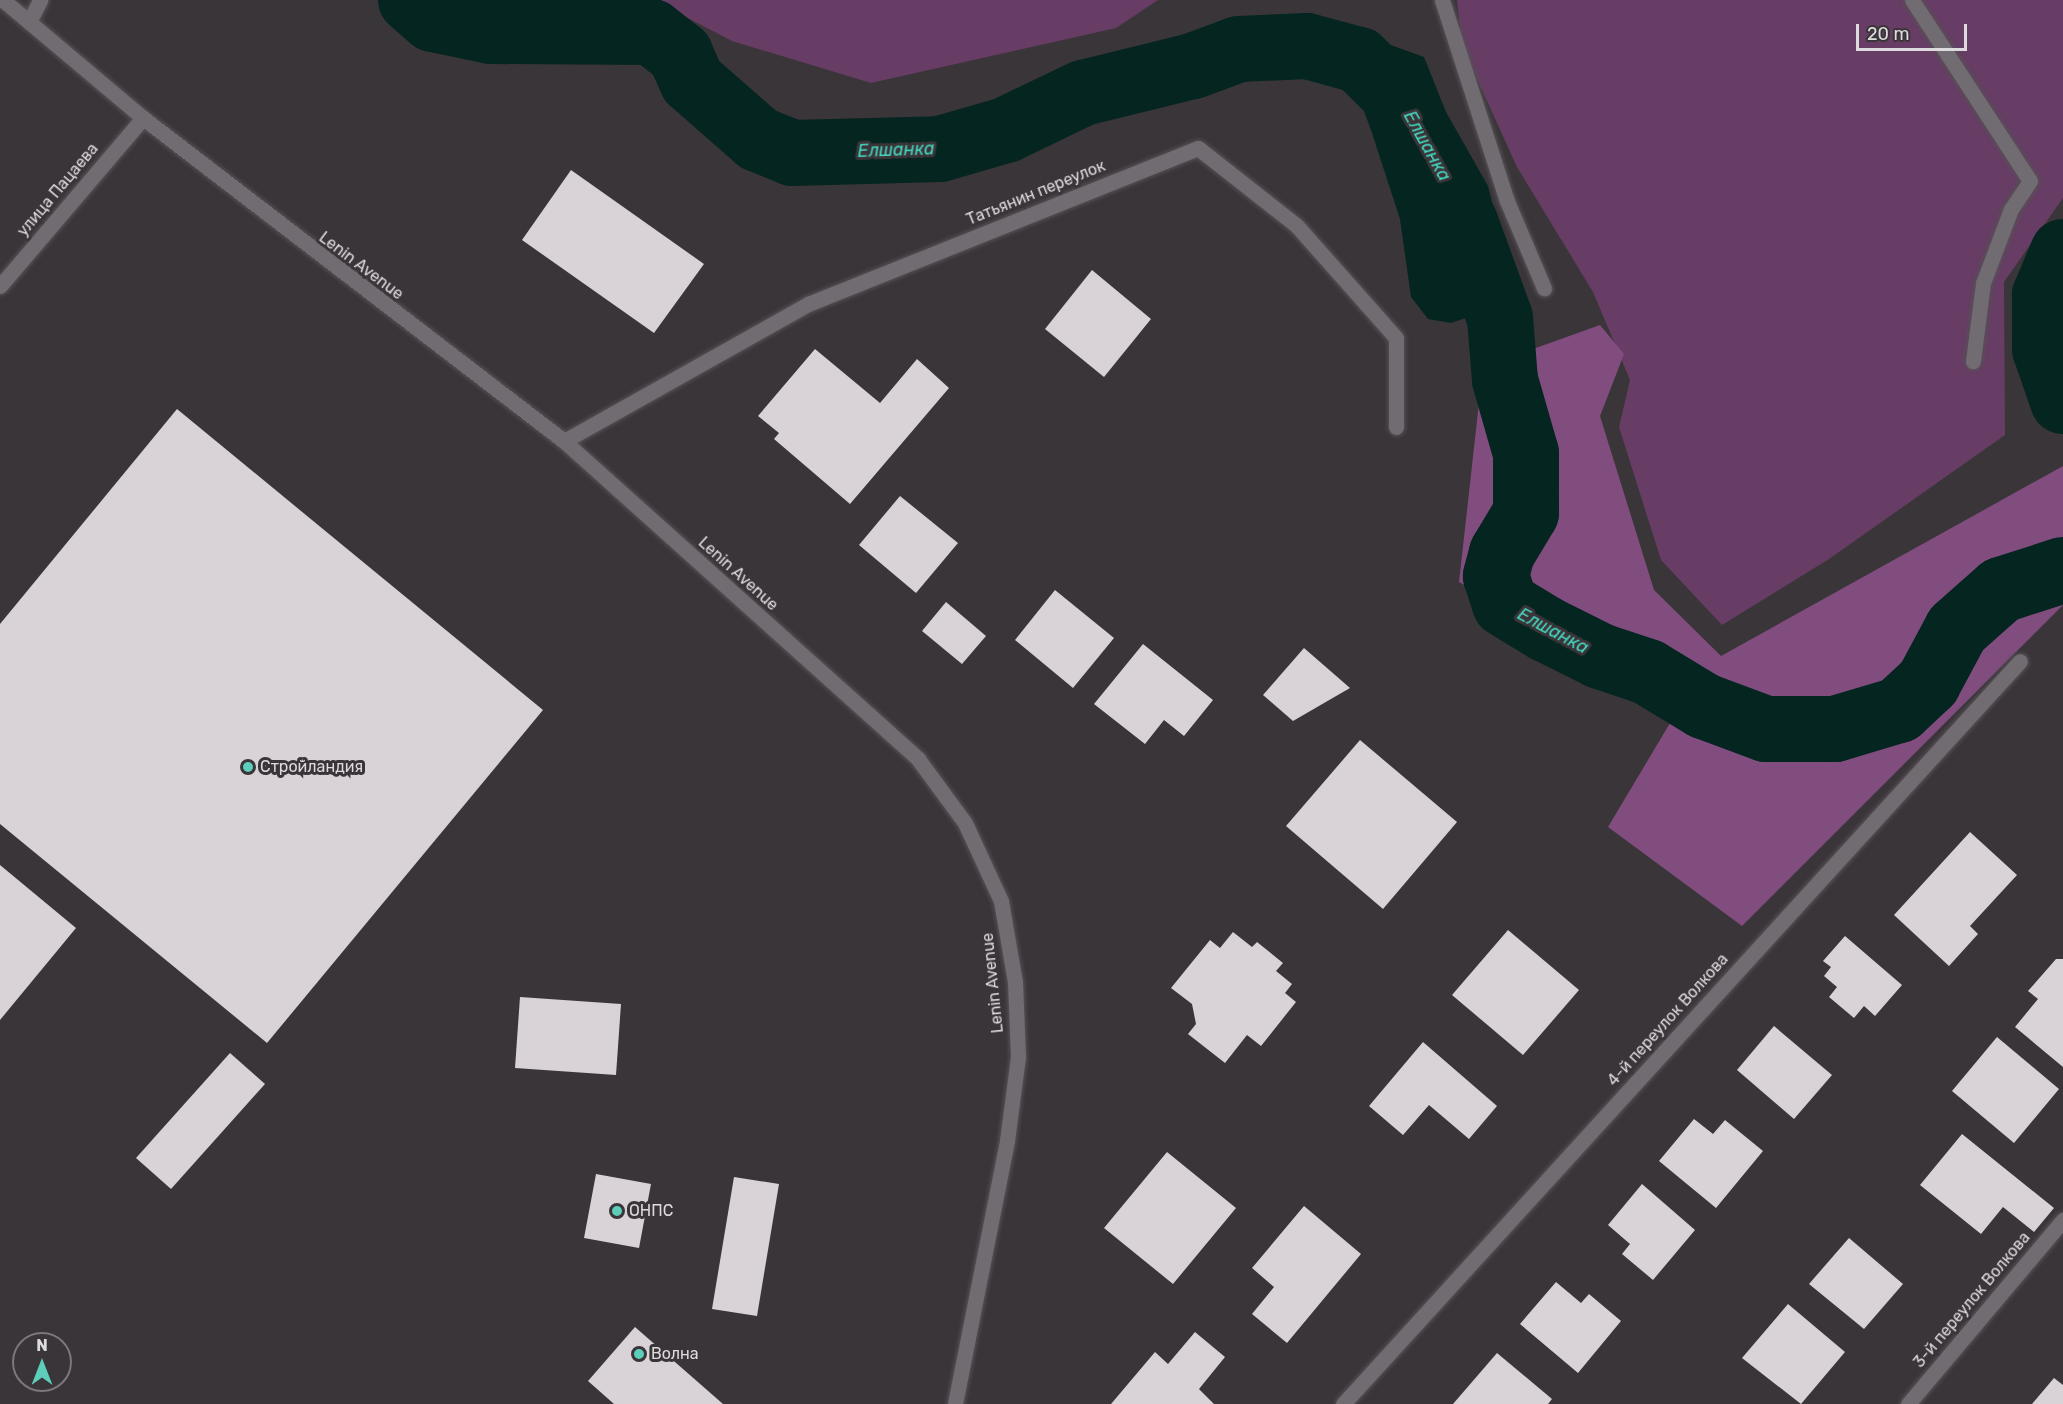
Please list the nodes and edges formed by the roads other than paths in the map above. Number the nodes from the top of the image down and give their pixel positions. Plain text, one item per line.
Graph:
1 (3, 0) edge
2 (40, 0) edge
3 (1442, 0) edge
4 (1912, 0) edge
5 (29, 22) junction
6 (143, 118) junction
7 (0, 286) edge
8 (1544, 288) dead end
9 (1973, 361) dead end
10 (1396, 427) dead end
11 (564, 441) junction
12 (2020, 661) dead end
13 (2063, 1220) edge
14 (955, 1404) edge
15 (1343, 1404) edge
16 (1908, 1404) edge

1 - 5 street, Lenin Avenue
2 - 5 street
3 - 8 street
4 - 9 street
5 - 6 street, Lenin Avenue
6 - 7 street, улица Пацаева
6 - 11 street, Lenin Avenue
10 - 11 street, Татьянин переулок
11 - 14 street, Lenin Avenue
12 - 15 street, 4-й переулок Волкова
13 - 16 street, 3-й переулок Волкова

